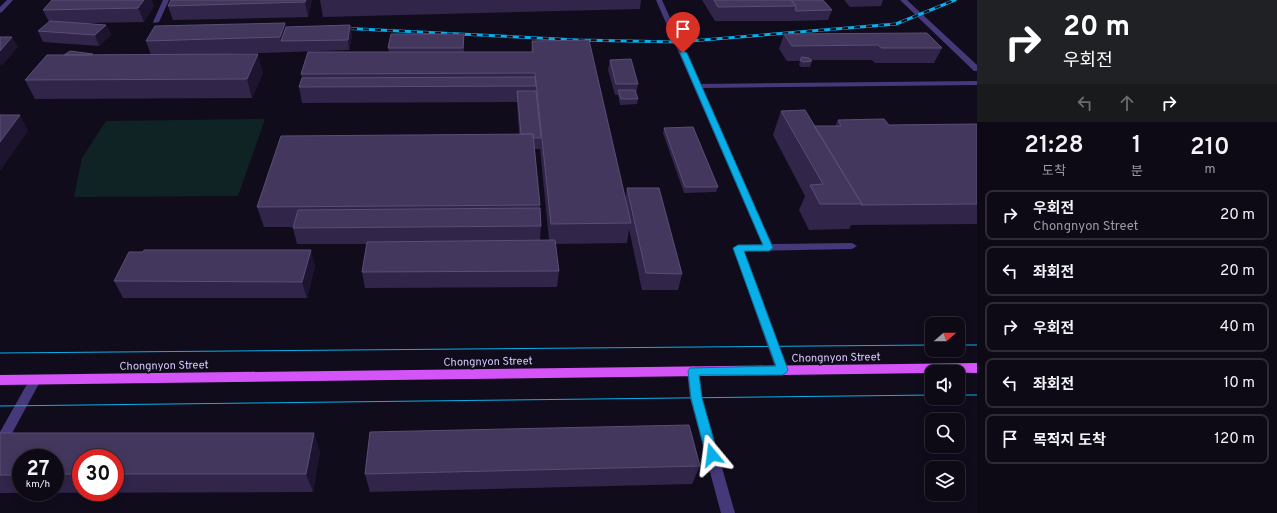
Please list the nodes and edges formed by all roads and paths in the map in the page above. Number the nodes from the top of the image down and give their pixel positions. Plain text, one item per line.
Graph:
1 (10, 0) edge
2 (166, 0) edge
3 (659, 0) edge
4 (903, 0) edge
5 (0, 10) edge
6 (156, 22) dead end
7 (977, 69) edge
8 (977, 82) edge
9 (698, 86) junction
10 (852, 246) dead end
11 (769, 248) junction
12 (977, 368) edge
13 (782, 370) junction
14 (694, 371) junction
15 (0, 380) edge
16 (36, 380) junction
17 (0, 444) edge
18 (728, 513) edge

1 - 5 street
2 - 6 street
3 - 9 street
4 - 7 street
8 - 9 street
9 - 11 street
10 - 11 street
11 - 13 street
12 - 13 main road, Chongnyon Street
13 - 14 main road, Chongnyon Street
14 - 16 main road, Chongnyon Street
14 - 18 street
15 - 16 main road, Chongnyon Street
16 - 17 street

